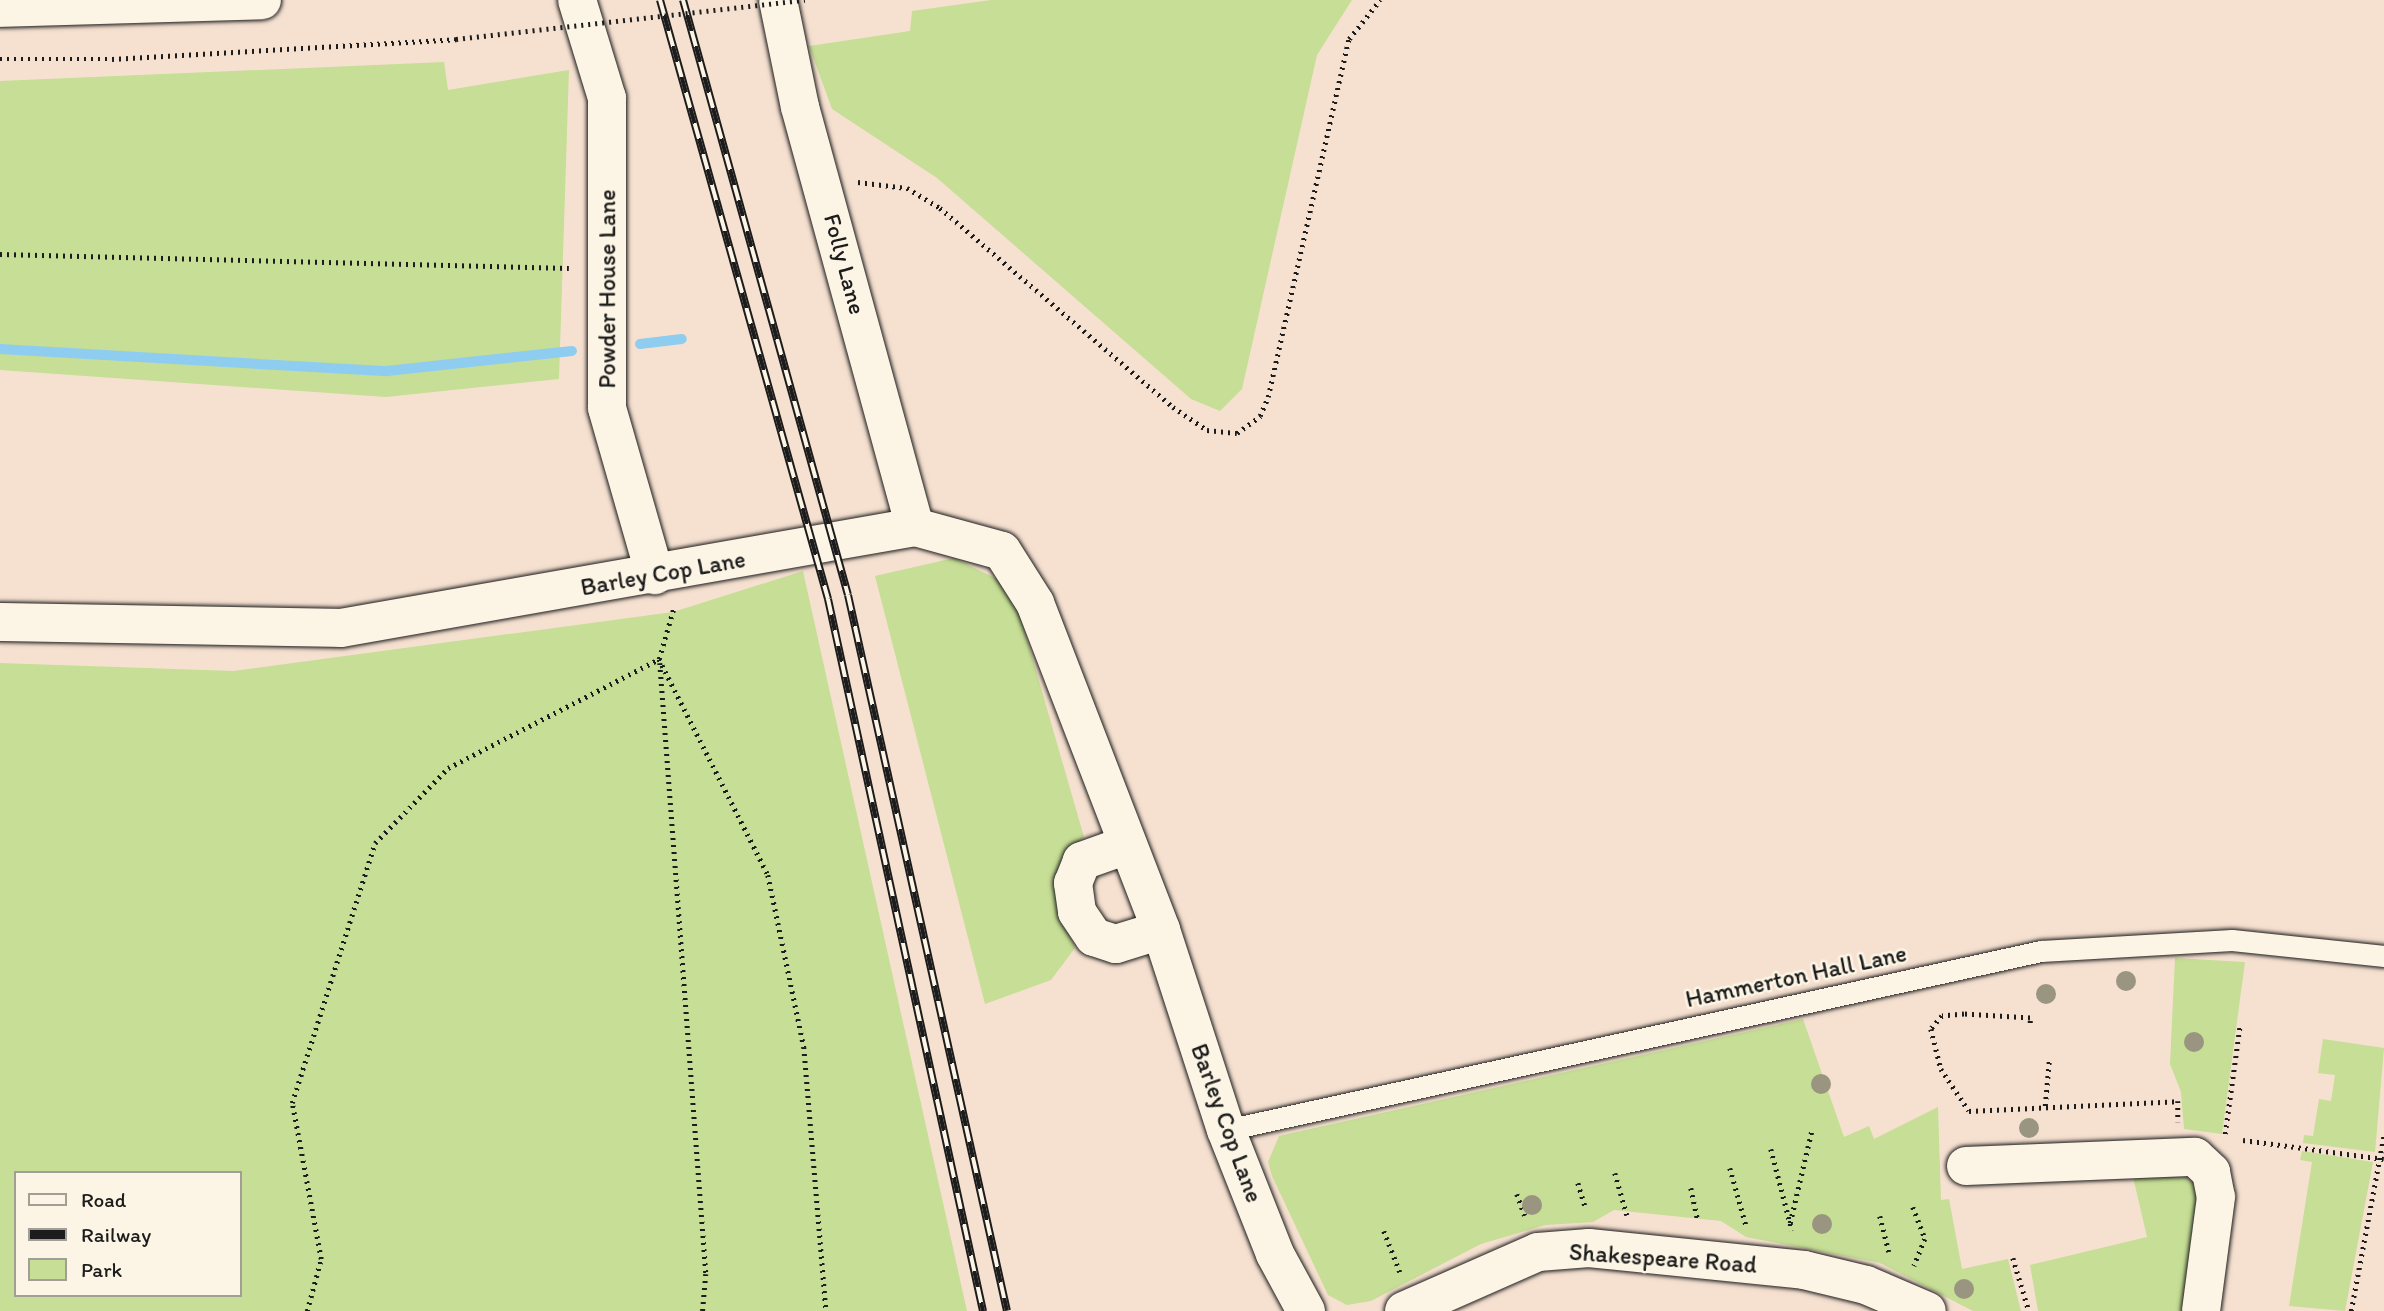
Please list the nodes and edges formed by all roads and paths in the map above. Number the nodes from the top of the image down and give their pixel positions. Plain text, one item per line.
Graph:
1 (261, 0) edge
2 (577, 0) edge
3 (778, 0) edge
4 (805, 0) edge
5 (1380, 0) edge
6 (0, 8) edge
7 (0, 59) edge
8 (822, 181) junction
9 (0, 254) edge
10 (605, 269) junction
11 (915, 527) junction
12 (666, 573) junction
13 (0, 622) edge
14 (659, 659) junction
15 (1124, 846) junction
16 (1161, 930) junction
17 (2384, 956) edge
18 (2030, 1023) dead end
19 (2240, 1024) dead end
20 (2049, 1061) dead end
21 (2045, 1106) junction
22 (1812, 1129) dead end
23 (1226, 1130) junction
24 (2179, 1134) dead end
25 (2384, 1135) edge
26 (2225, 1136) dead end
27 (2243, 1140) dead end
28 (1771, 1149) dead end
29 (2382, 1159) edge
30 (1966, 1166) dead end
31 (1730, 1168) dead end
32 (1615, 1173) dead end
33 (1691, 1188) dead end
34 (1913, 1207) dead end
35 (1880, 1216) dead end
36 (1627, 1221) dead end
37 (1790, 1223) junction
38 (1697, 1229) dead end
39 (1384, 1231) dead end
40 (1749, 1237) dead end
41 (1797, 1244) dead end
42 (1890, 1256) dead end
43 (2013, 1258) dead end
44 (1401, 1273) dead end
45 (1910, 1276) dead end
46 (307, 1311) edge
47 (704, 1311) edge
48 (826, 1311) edge
49 (1306, 1311) edge
50 (1405, 1311) edge
51 (1927, 1311) edge
52 (2029, 1311) edge
53 (2201, 1311) edge
54 (2351, 1311) edge

1 - 6 main road
2 - 10 main road, Powder House Lane
3 - 8 main road, Folly Lane
4 - 7 path, bridge
5 - 8 path
8 - 11 main road, Folly Lane
9 - 10 path
10 - 12 main road, Powder House Lane
11 - 12 main road, Barley Cop Lane
11 - 15 main road, Barley Cop Lane
12 - 13 main road, Barley Cop Lane
12 - 14 path
14 - 46 path
14 - 47 path
14 - 48 path
15 - 16 main road, Barley Cop Lane
15 - 16 main road
16 - 23 main road, Barley Cop Lane
17 - 23 lane, Hammerton Hall Lane
18 - 21 path
19 - 26 path
20 - 21 path
21 - 24 path
22 - 37 path
23 - 49 main road, Barley Cop Lane
25 - 29 path
27 - 29 path
28 - 37 path
29 - 54 path
30 - 53 main road
31 - 40 path
32 - 36 path
33 - 38 path
34 - 45 path
35 - 42 path
37 - 41 path
39 - 44 path
43 - 52 path
50 - 51 main road, Shakespeare Road

